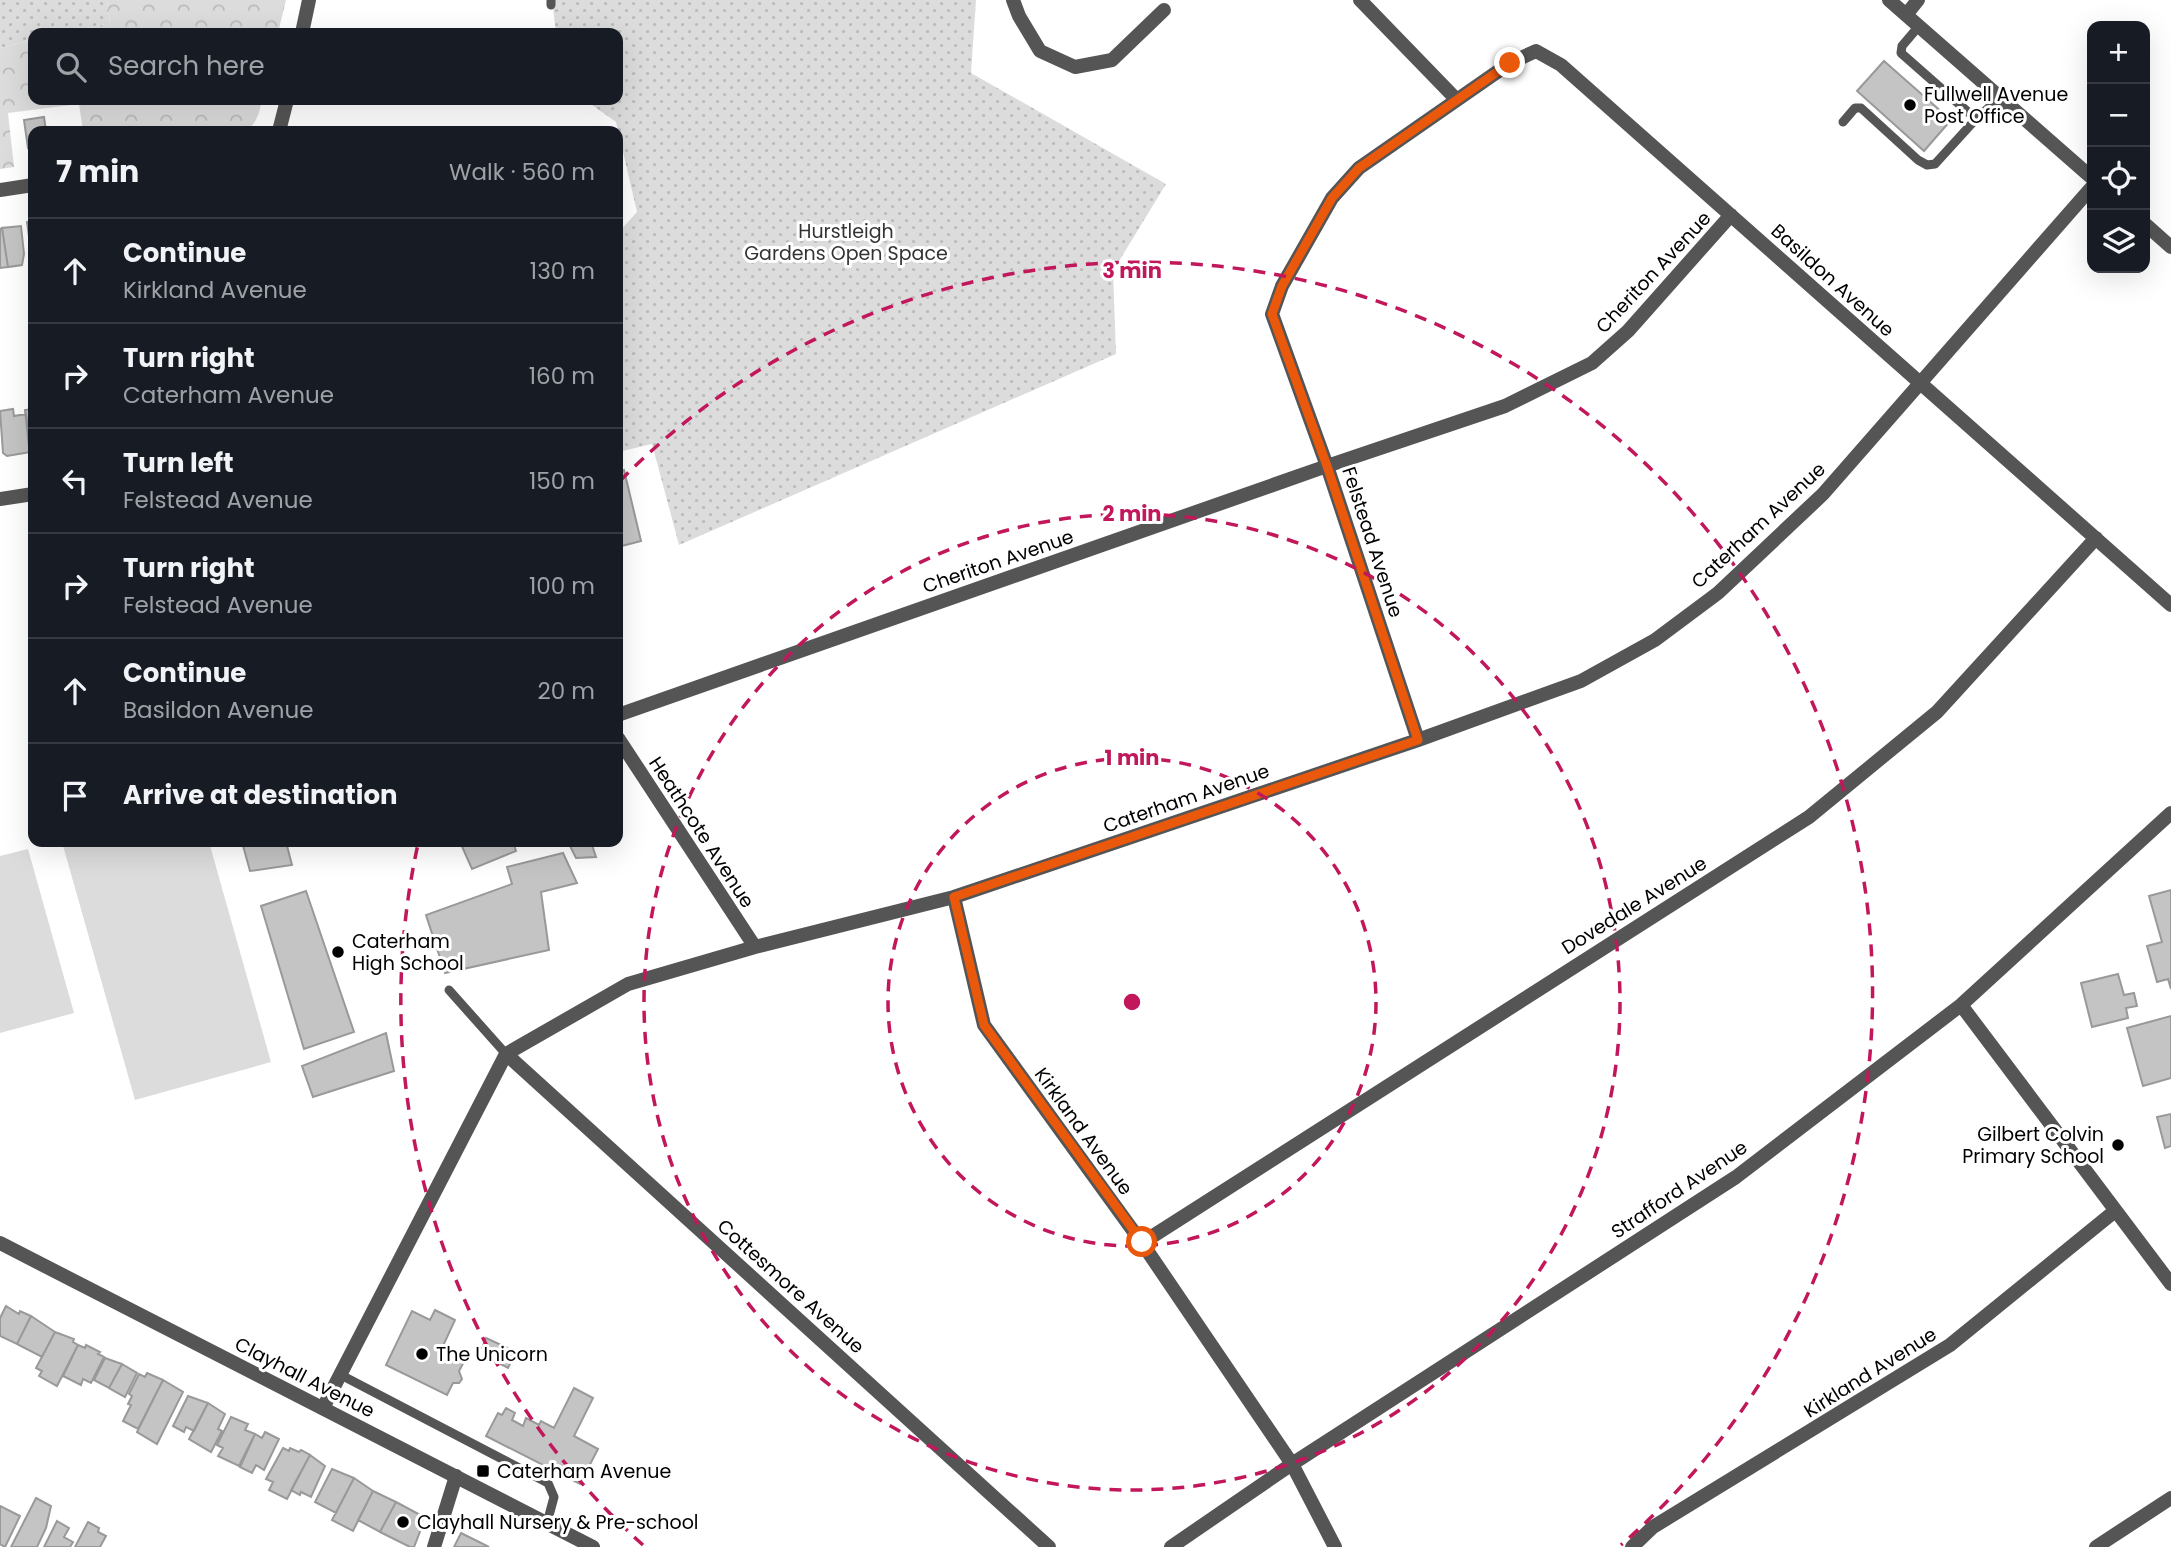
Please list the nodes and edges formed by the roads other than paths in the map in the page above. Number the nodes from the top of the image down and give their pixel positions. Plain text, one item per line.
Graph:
1 (309, 0) edge
2 (1013, 0) edge
3 (1360, 0) edge
4 (1889, 0) edge
5 (1918, 0) edge
6 (1164, 10) dead end
7 (1906, 15) junction
8 (1919, 26) junction
9 (303, 28) edge
10 (2001, 97) junction
11 (1456, 99) junction
12 (286, 105) edge
13 (1976, 119) junction
14 (1843, 122) dead end
15 (280, 126) edge
16 (2087, 174) edge
17 (28, 186) edge
18 (0, 190) edge
19 (2087, 193) edge
20 (1731, 215) junction
21 (2150, 228) edge
22 (2171, 247) edge
23 (1921, 384) junction
24 (1327, 466) junction
25 (28, 495) edge
26 (0, 499) edge
27 (2096, 538) junction
28 (2171, 605) edge
29 (623, 713) edge
30 (1418, 740) junction
31 (623, 746) edge
32 (2171, 813) edge
33 (954, 897) junction
34 (755, 947) junction
35 (449, 990) dead end
36 (1961, 1005) junction
37 (506, 1054) junction
38 (2115, 1211) junction
39 (1142, 1242) junction
40 (0, 1243) edge
41 (2171, 1284) edge
42 (341, 1375) junction
43 (323, 1408) junction
44 (1292, 1464) junction
45 (456, 1476) junction
46 (2168, 1505) edge
47 (547, 1523) junction
48 (434, 1547) edge
49 (593, 1547) edge
50 (1049, 1547) edge
51 (1171, 1547) edge
52 (1335, 1547) edge
53 (1632, 1547) edge
54 (2096, 1547) edge

1 - 9 street
2 - 6 street
3 - 11 street
4 - 7 street
5 - 7 street
7 - 8 street
8 - 10 street
8 - 13 lane
10 - 13 lane
10 - 16 street
11 - 20 street, Basildon Avenue
11 - 24 street, Felstead Avenue
12 - 15 street
13 - 14 lane
17 - 18 street
19 - 23 street, Caterham Avenue
20 - 23 street, Basildon Avenue
20 - 24 street, Cheriton Avenue
21 - 22 street
23 - 27 street, Basildon Avenue
23 - 30 street, Caterham Avenue
24 - 29 street, Cheriton Avenue
24 - 30 street, Felstead Avenue
25 - 26 street
27 - 28 street, Basildon Avenue
27 - 39 street, Dovedale Avenue
30 - 33 street, Caterham Avenue
31 - 34 street, Heathcote Avenue
32 - 36 street, Strafford Avenue
33 - 34 street, Caterham Avenue
33 - 39 street, Kirkland Avenue
34 - 37 street, Caterham Avenue
35 - 37 lane
36 - 38 street
36 - 44 street, Strafford Avenue
37 - 42 street
37 - 50 street, Cottesmore Avenue
38 - 41 street
38 - 53 street, Kirkland Avenue
39 - 44 street, Kirkland Avenue
40 - 43 street, Clayhall Avenue
42 - 43 street
42 - 47 lane
43 - 45 street, Clayhall Avenue
44 - 51 street, Strafford Avenue
44 - 52 street, Kirkland Avenue
45 - 47 street, Clayhall Avenue
45 - 48 street
46 - 54 street
47 - 49 street, Clayhall Avenue

